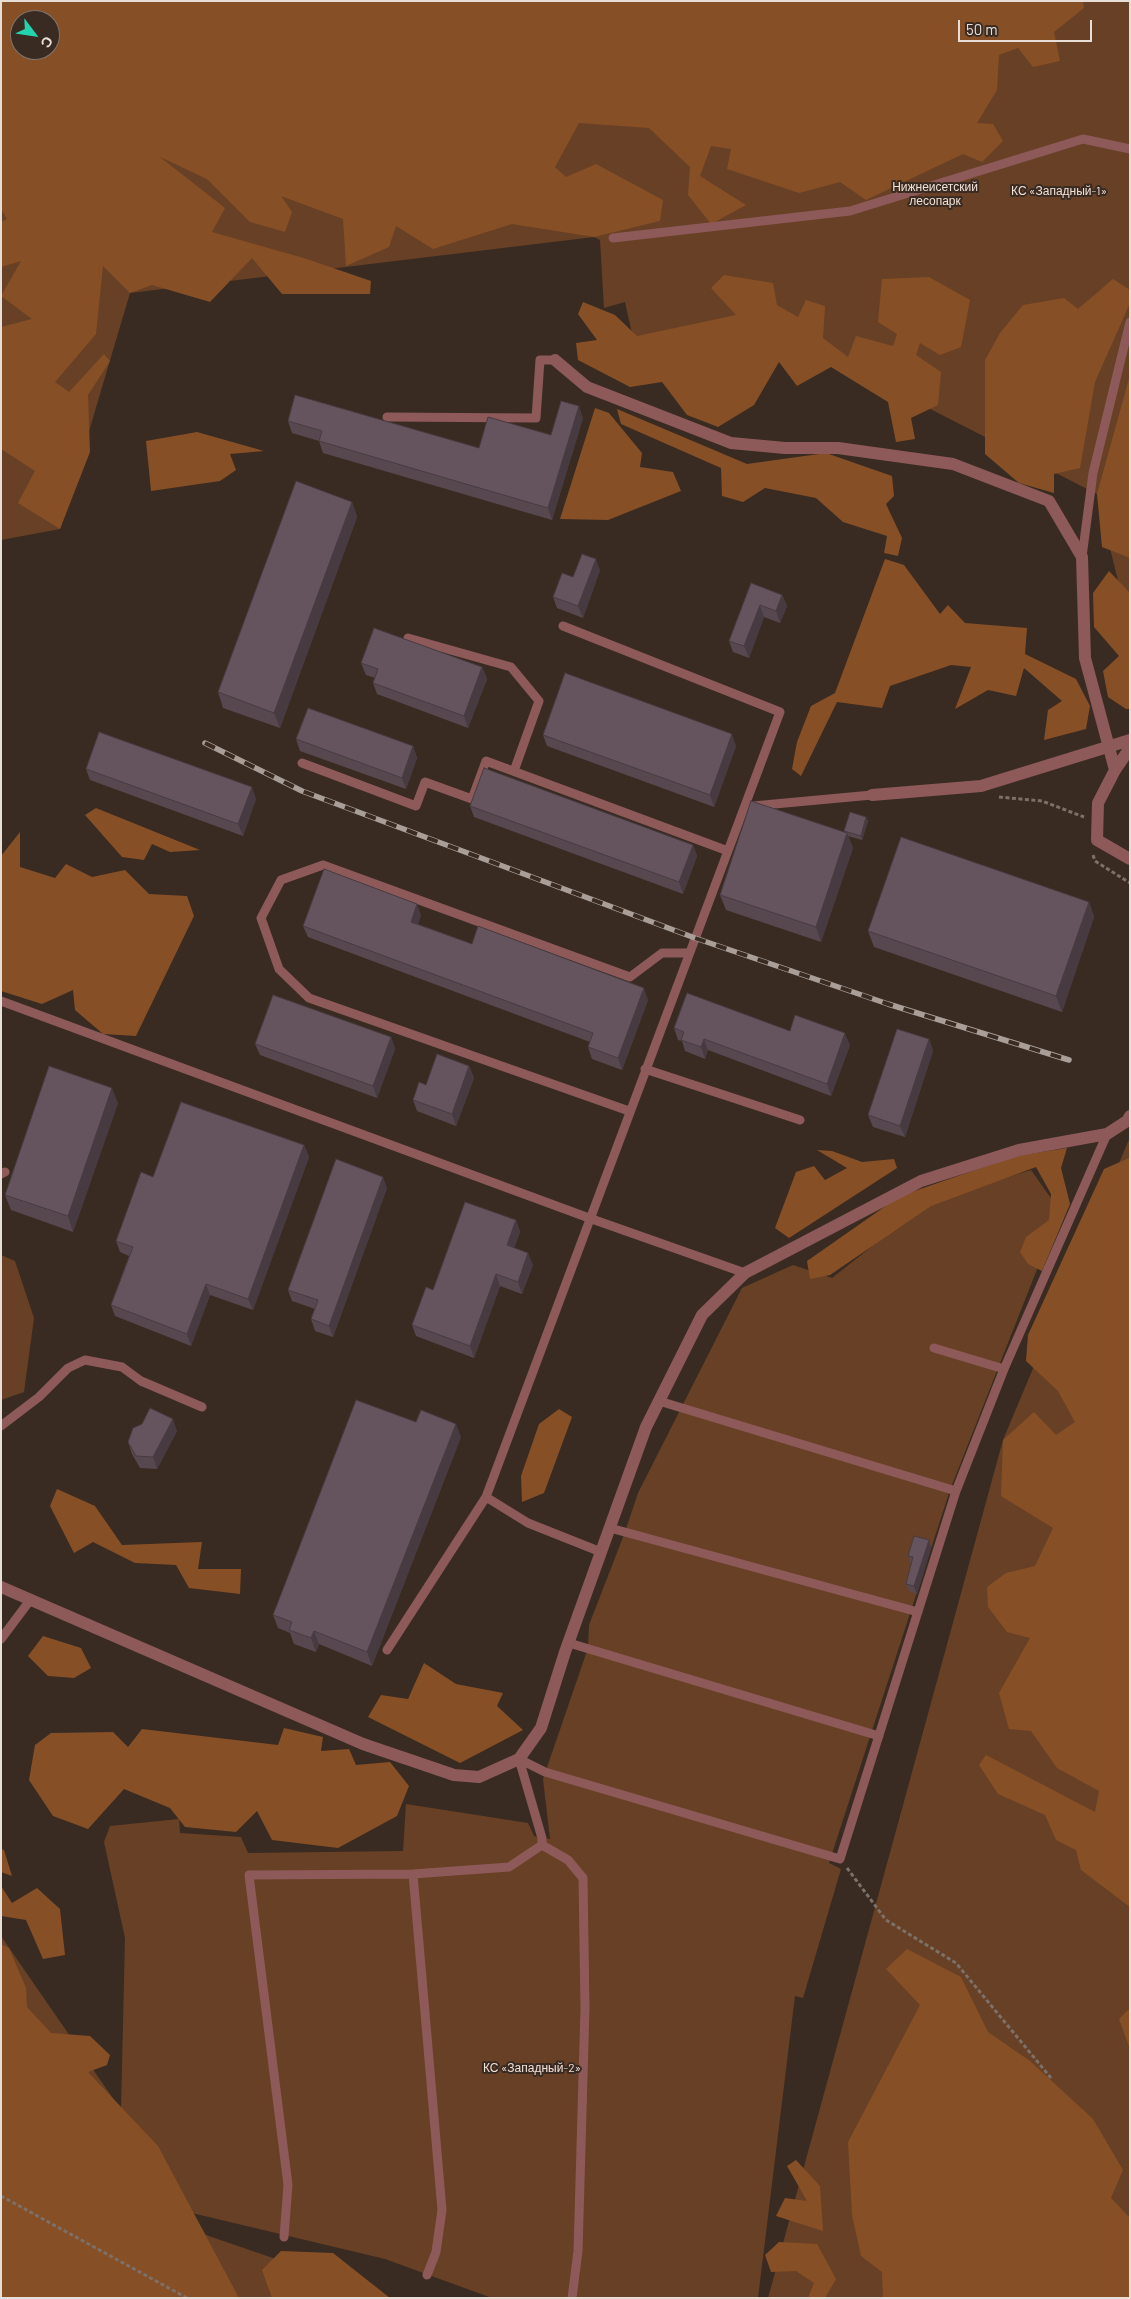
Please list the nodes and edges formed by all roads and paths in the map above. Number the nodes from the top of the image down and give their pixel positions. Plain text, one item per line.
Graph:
1 (1130, 150) edge
2 (613, 238) dead end
3 (1130, 322) edge
4 (555, 360) joint
5 (387, 417) dead end
6 (1082, 557) junction
7 (563, 626) dead end
8 (408, 638) edge
9 (1130, 740) edge
10 (1109, 745) junction
11 (1130, 748) edge
12 (302, 763) dead end
13 (1115, 770) junction
14 (514, 771) junction
15 (872, 795) joint
16 (990, 797) dead end
17 (744, 807) junction
18 (1086, 825) dead end
19 (728, 851) junction
20 (1093, 852) dead end
21 (1130, 859) edge
22 (1130, 882) edge
23 (689, 954) junction
24 (1, 1000) edge
25 (645, 1069) junction
26 (629, 1111) junction
27 (1130, 1116) edge
28 (800, 1120) dead end
29 (1107, 1134) junction
30 (589, 1218) junction
31 (745, 1273) junction
32 (934, 1348) dead end
33 (1004, 1369) junction
34 (659, 1401) junction
35 (202, 1407) dead end
36 (1, 1426) edge
37 (956, 1491) junction
38 (486, 1497) junction
39 (610, 1528) junction
40 (601, 1552) junction
41 (1, 1587) edge
42 (31, 1599) junction
43 (918, 1612) junction
44 (1, 1639) edge
45 (569, 1643) junction
46 (387, 1650) dead end
47 (879, 1736) junction
48 (519, 1759) junction
49 (542, 1845) junction
50 (840, 1860) junction
51 (413, 1874) junction
52 (1051, 2078) dead end
53 (1, 2196) edge
54 (284, 2237) dead end
55 (427, 2274) dead end
56 (187, 2298) edge
57 (572, 2298) edge

1 - 2 lane
3 - 6 lane
4 - 5 lane
4 - 6 street
6 - 10 street
7 - 17 lane
8 - 14 lane
9 - 10 street
10 - 13 street
10 - 15 street
11 - 13 street
12 - 14 lane
13 - 21 street
14 - 19 lane
15 - 17 lane
16 - 18 path
17 - 19 lane
19 - 23 lane
20 - 22 path
23 - 25 lane
23 - 26 lane
24 - 30 lane
25 - 26 lane
25 - 28 lane
26 - 30 lane
27 - 29 street
29 - 31 street
29 - 33 lane
30 - 31 lane
30 - 38 lane
31 - 34 street
32 - 33 lane
33 - 37 lane
34 - 37 lane
34 - 39 street
35 - 36 lane
37 - 43 lane
38 - 40 lane
38 - 46 lane
39 - 40 street
39 - 43 lane
40 - 45 street
41 - 42 street
42 - 44 lane
42 - 48 street
43 - 47 lane
45 - 47 lane
45 - 48 street
47 - 50 lane
48 - 49 lane
48 - 50 lane
49 - 51 lane
49 - 57 lane
50 - 52 path
51 - 54 lane
51 - 55 lane
53 - 56 path

